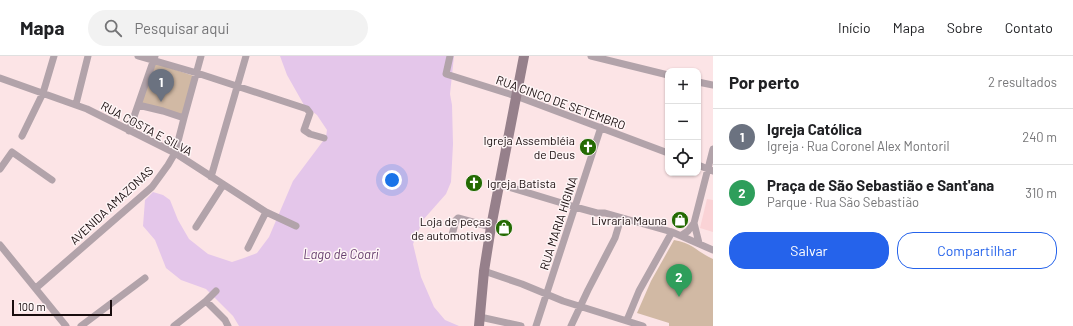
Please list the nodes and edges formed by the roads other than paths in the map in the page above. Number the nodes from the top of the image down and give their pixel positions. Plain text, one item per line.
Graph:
1 (54, 56) edge
2 (88, 56) edge
3 (138, 56) edge
4 (201, 56) edge
5 (246, 56) edge
6 (450, 56) edge
7 (524, 56) edge
8 (591, 56) edge
9 (154, 58) edge
10 (197, 73) junction
11 (665, 74) edge
12 (0, 78) edge
13 (701, 83) edge
14 (713, 85) edge
15 (237, 86) junction
16 (43, 93) junction
17 (516, 96) junction
18 (76, 104) junction
19 (138, 105) junction
20 (184, 118) junction
21 (601, 127) junction
22 (129, 131) junction
23 (22, 136) dead end
24 (324, 138) dead end
25 (713, 149) edge
26 (665, 152) edge
27 (175, 153) junction
28 (0, 169) edge
29 (710, 170) edge
30 (211, 177) junction
31 (52, 180) dead end
32 (499, 184) junction
33 (223, 185) junction
34 (575, 207) junction
35 (266, 212) junction
36 (621, 218) junction
37 (694, 223) junction
38 (296, 226) dead end
39 (196, 227) dead end
40 (491, 227) junction
41 (672, 232) junction
42 (452, 235) dead end
43 (682, 235) junction
44 (699, 243) junction
45 (0, 245) edge
46 (248, 248) dead end
47 (713, 250) edge
48 (484, 271) junction
49 (146, 278) dead end
50 (36, 288) junction
51 (216, 291) dead end
52 (546, 294) junction
53 (206, 301) junction
54 (580, 306) junction
55 (627, 320) junction
56 (480, 322) edge
57 (66, 326) edge
58 (81, 326) edge
59 (174, 326) edge
60 (228, 326) edge
61 (521, 326) edge
62 (536, 326) edge
63 (571, 326) edge
64 (644, 326) edge

1 - 16 street
2 - 18 street
3 - 9 street
4 - 10 street, AVENIDA AMAZONAS
5 - 15 street
6 - 17 street, RUA CINCO DE SETEMBRO
7 - 17 main road
8 - 11 street
9 - 10 street
9 - 19 street
10 - 15 street
10 - 20 street, AVENIDA AMAZONAS
12 - 16 street, RUA COSTA E SILVA
13 - 14 street
15 - 24 street
15 - 30 street
16 - 18 street, RUA COSTA E SILVA
16 - 23 street
17 - 21 street, RUA CINCO DE SETEMBRO
17 - 32 main road
18 - 22 street, RUA COSTA E SILVA
19 - 20 street
19 - 22 street
20 - 27 street, AVENIDA AMAZONAS
21 - 26 street, RUA CINCO DE SETEMBRO
21 - 34 street, RUA MARIA HIGINA
22 - 27 street, RUA COSTA E SILVA
25 - 29 street
27 - 30 street, RUA COSTA E SILVA
27 - 50 street, AVENIDA AMAZONAS
28 - 31 street
29 - 37 street
30 - 33 street, RUA COSTA E SILVA
32 - 34 street
32 - 40 main road
33 - 35 street, RUA COSTA E SILVA
33 - 39 street
34 - 36 street
34 - 52 street, RUA MARIA HIGINA
35 - 38 street, RUA COSTA E SILVA
35 - 46 street
36 - 41 street
36 - 54 street
37 - 43 street
37 - 44 street
40 - 42 street
40 - 48 main road
41 - 43 street
41 - 55 street
43 - 44 street
44 - 47 street
45 - 50 street
48 - 52 street
48 - 56 main road
49 - 58 street
50 - 57 street
51 - 53 street
52 - 54 street
52 - 62 street, RUA MARIA HIGINA
53 - 59 street
53 - 60 street
54 - 55 street
54 - 63 street
55 - 64 street
56 - 61 street

